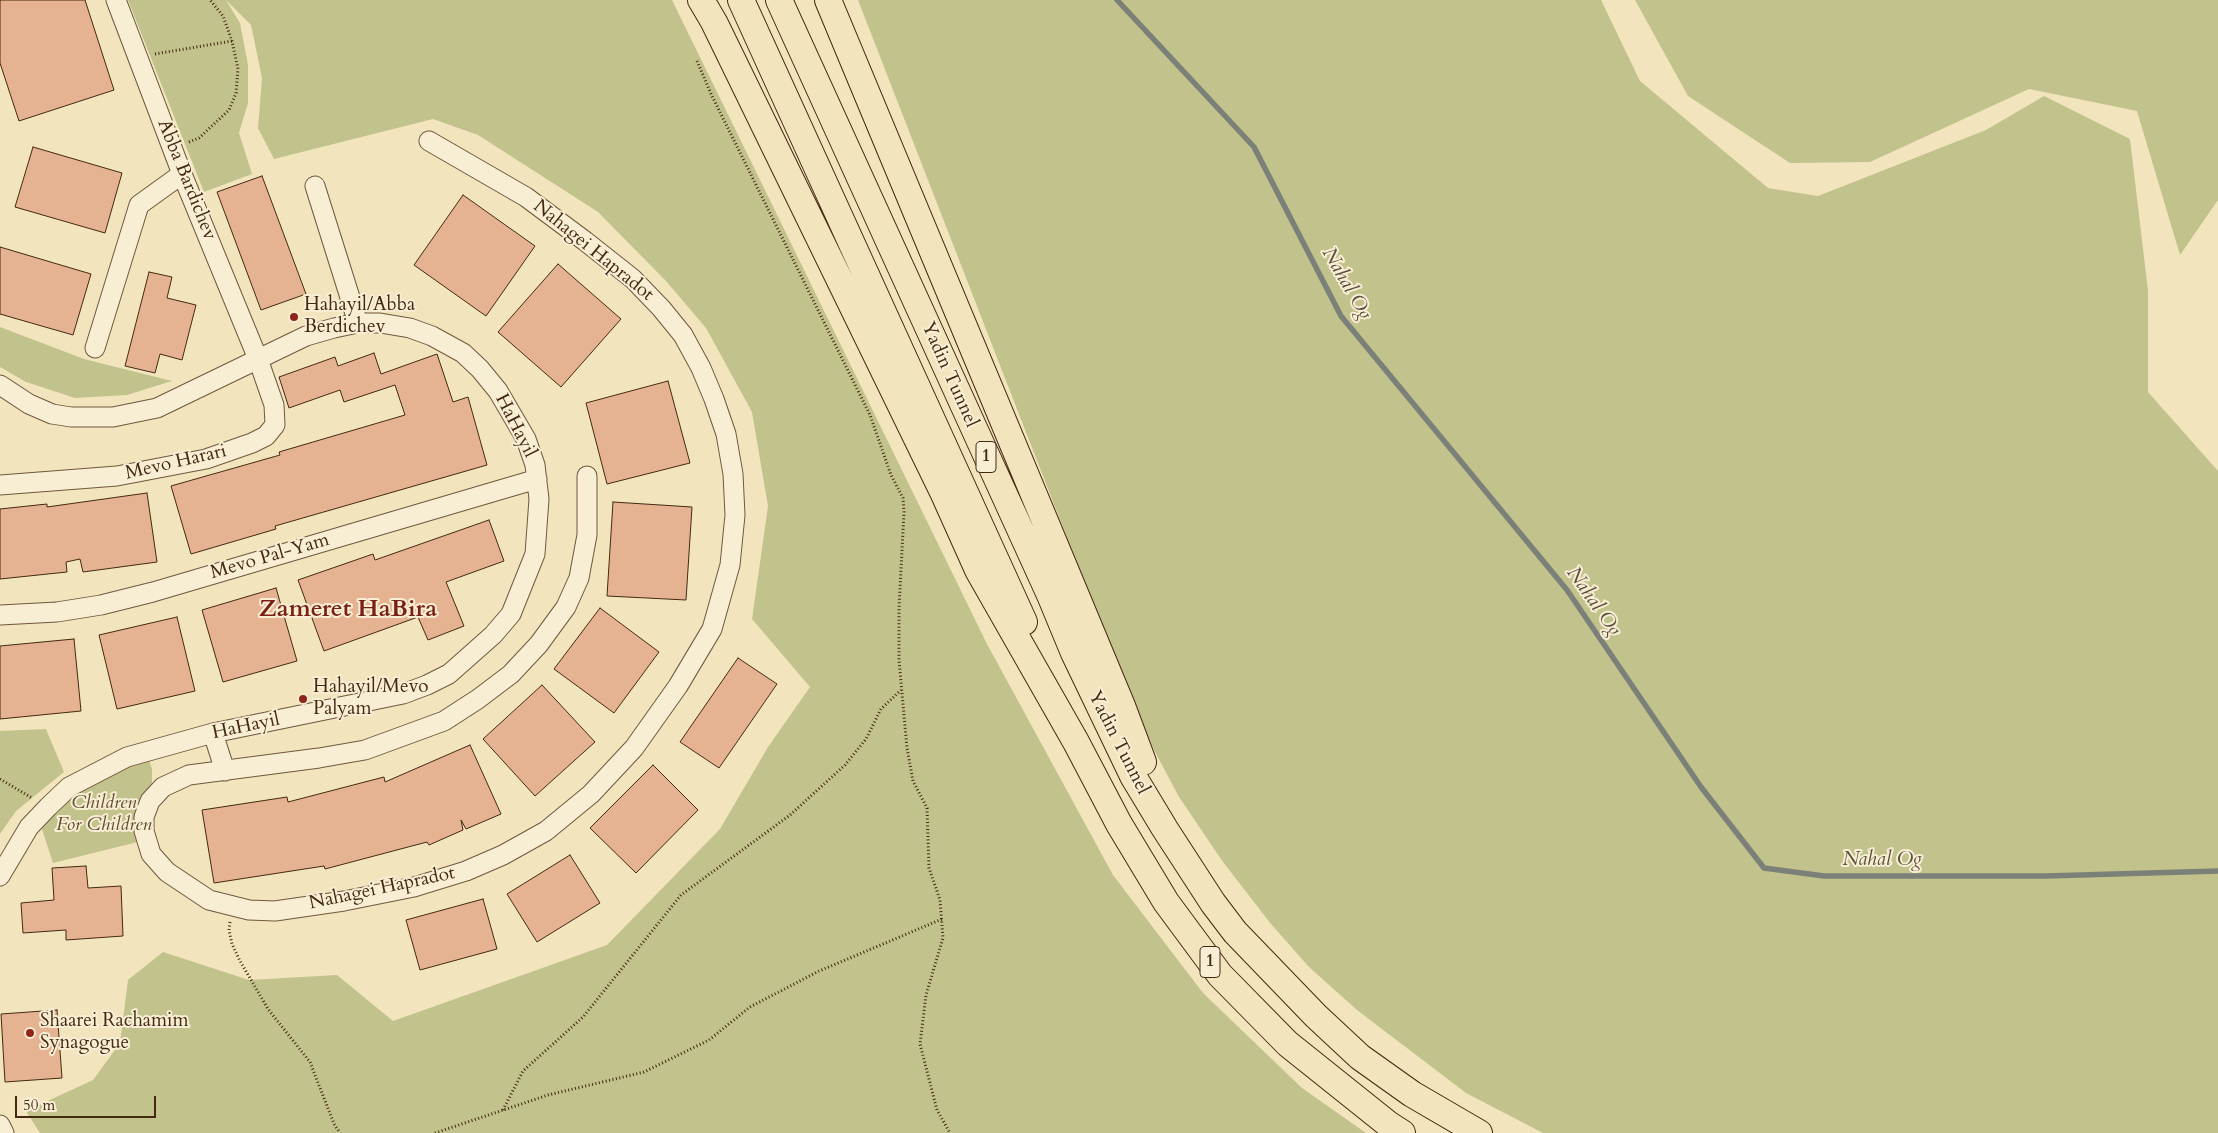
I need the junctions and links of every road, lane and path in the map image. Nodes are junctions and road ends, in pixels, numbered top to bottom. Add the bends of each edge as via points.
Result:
1 (116, 0) edge
2 (210, 0) edge
3 (701, 0) edge
4 (741, 0) edge
5 (780, 0) edge
6 (828, 0) edge
7 (232, 40) junction
8 (138, 58) junction
9 (697, 61) dead end
10 (429, 141) dead end
11 (173, 150) junction
12 (182, 174) junction
13 (315, 186) dead end
14 (358, 323) junction
15 (96, 348) dead end
16 (258, 358) junction
17 (0, 384) edge
18 (587, 476) dead end
19 (537, 479) junction
20 (0, 485) edge
21 (0, 615) edge
22 (902, 690) junction
23 (213, 733) junction
24 (1076, 742) junction
25 (224, 771) junction
26 (0, 779) edge
27 (48, 807) junction
28 (0, 876) edge
29 (1213, 904) junction
30 (232, 907) junction
31 (942, 920) junction
32 (503, 1110) junction
33 (0, 1125) edge
34 (1396, 1130) edge
35 (4, 1133) edge
36 (340, 1133) edge
37 (435, 1133) edge
38 (950, 1133) edge
39 (1479, 1133) edge

1 - 8 street, Abba Bardichev
2 - 7 path via 223,16
3 - 24 highway via 943,492 978,570
4 - 24 highway, Yadin Tunnel / 1
5 - 29 highway, Yadin Tunnel / 1 via 1074,653 1133,776
6 - 29 highway via 1119,696 1165,816
7 - 8 path
7 - 11 path via 238,69 236,93 229,110 199,138
8 - 11 street, Abba Bardichev
9 - 22 path via 870,415 902,498 898,660
10 - 30 street, Nahagei Hapradot via 526,197 585,241 633,279 683,335 702,368 726,434 733,474 735,515 730,565 712,629 678,686 634,748 591,794 546,831 466,871 414,886 275,911
11 - 12 street, Abba Bardichev
12 - 15 street via 139,205
12 - 16 street, Abba Bardichev
13 - 14 street
14 - 16 street, HaHayil via 306,336
14 - 19 street, HaHayil via 410,328 432,336 463,354 498,391 515,418 526,439
16 - 17 street, HaHayil via 157,408 113,416 52,414 29,404
16 - 20 street, Mevo Harari via 274,405 275,425 266,436 252,444 206,459 117,476
18 - 25 street, Nahagei Hapradot via 587,535 579,578 566,606 539,644 510,674 444,721 365,750
19 - 21 street, Mevo Pal-Yam via 153,592 57,612
19 - 23 street, HaHayil via 539,499 535,554 525,582 510,614 493,635 449,674 403,694
22 - 31 path via 907,748 913,781 927,808 929,868 940,900
22 - 32 path via 881,709 866,740 845,765 790,815 681,895 582,1017 523,1071
23 - 25 street
23 - 27 street, HaHayil via 127,757 70,786
24 - 34 highway, 1 via 1119,824 1166,902 1220,975 1288,1044
25 - 30 street, Nahagei Hapradot via 189,775 163,786 150,801 144,817 144,831 151,854 167,872 209,900
26 - 27 path
27 - 28 street, HaHayil via 29,827
29 - 39 highway, 1 via 1273,973 1360,1056 1412,1094
30 - 36 path via 229,930 232,944 268,1009 310,1062
31 - 32 path via 808,977 750,1007 709,1040 644,1072 548,1095
31 - 38 path via 943,938 926,995 920,1044 937,1110
32 - 37 path
33 - 35 street

